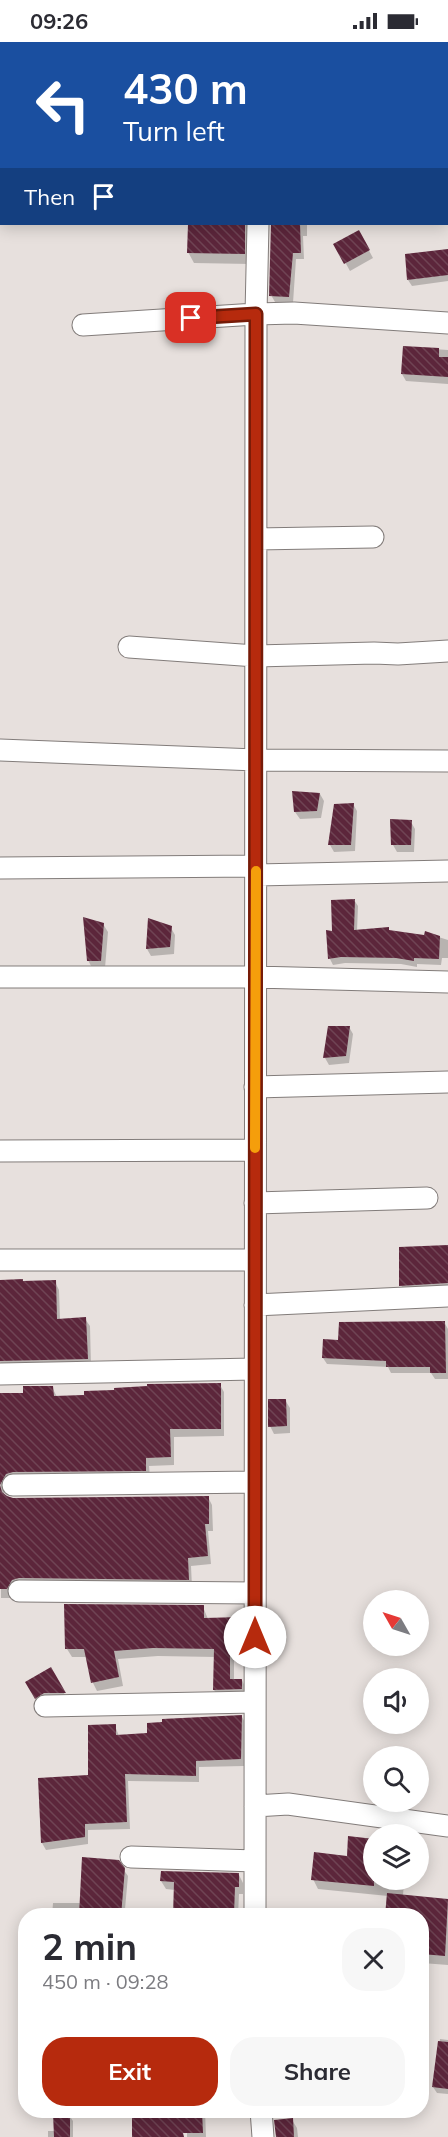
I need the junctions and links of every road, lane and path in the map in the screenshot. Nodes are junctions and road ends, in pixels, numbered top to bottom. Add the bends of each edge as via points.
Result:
1 (258, 225) edge
2 (256, 314) junction
3 (448, 323) edge
4 (83, 326) dead end
5 (372, 537) dead end
6 (256, 538) junction
7 (129, 647) dead end
8 (448, 651) edge
9 (255, 656) junction
10 (0, 750) edge
11 (256, 760) junction
12 (448, 761) edge
13 (0, 868) edge
14 (256, 871) junction
15 (448, 871) edge
16 (0, 977) edge
17 (255, 977) junction
18 (448, 982) edge
19 (448, 1082) edge
20 (255, 1088) junction
21 (0, 1150) edge
22 (255, 1150) junction
23 (427, 1198) dead end
24 (255, 1203) junction
25 (0, 1260) edge
26 (255, 1260) junction
27 (448, 1296) edge
28 (255, 1305) junction
29 (255, 1369) junction
30 (0, 1374) edge
31 (255, 1482) junction
32 (13, 1485) dead end
33 (19, 1591) dead end
34 (255, 1593) junction
35 (255, 1702) junction
36 (45, 1706) dead end
37 (255, 1806) junction
38 (448, 1826) edge
39 (131, 1857) dead end
40 (255, 1861) junction
41 (255, 1908) edge
42 (262, 2118) edge
43 (263, 2137) edge

1 - 2 street
2 - 3 street
2 - 4 street
2 - 6 street
5 - 6 street
6 - 9 street
7 - 9 street
8 - 9 street
9 - 11 street
10 - 11 street
11 - 12 street
11 - 14 street
13 - 14 street
14 - 15 street
14 - 17 street
16 - 17 street
17 - 18 street
17 - 20 street
19 - 20 street
20 - 22 street
21 - 22 street
22 - 24 street
23 - 24 street
24 - 26 street
25 - 26 street
26 - 28 street
27 - 28 street
28 - 29 street
29 - 30 street
29 - 31 street
31 - 32 street
31 - 34 street
33 - 34 street
34 - 35 street
35 - 36 street
35 - 37 street
37 - 38 street via 288,1804
37 - 40 street
39 - 40 street
40 - 41 street
42 - 43 street

